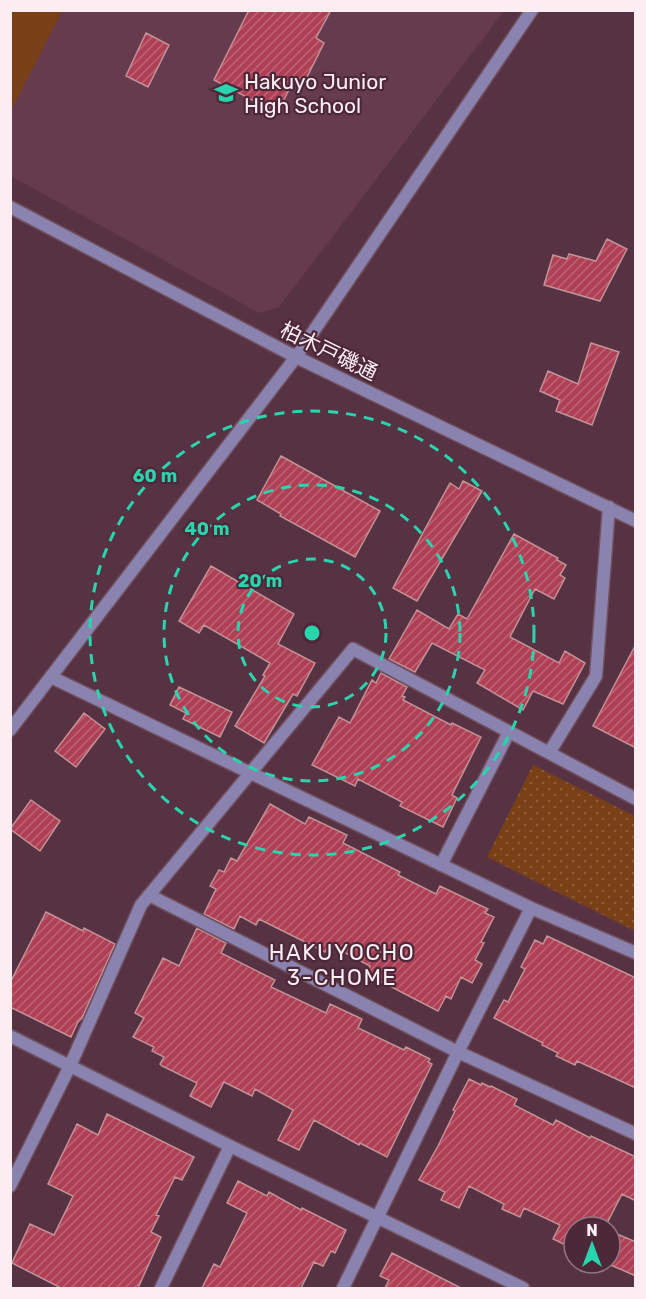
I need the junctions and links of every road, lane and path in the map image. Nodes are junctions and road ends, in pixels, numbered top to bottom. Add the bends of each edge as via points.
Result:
1 (532, 10) edge
2 (10, 207) edge
3 (296, 357) junction
4 (609, 507) junction
5 (636, 521) edge
6 (51, 677) junction
7 (10, 730) edge
8 (509, 732) junction
9 (549, 753) junction
10 (250, 775) junction
11 (636, 799) edge
12 (441, 865) junction
13 (149, 895) junction
14 (531, 908) junction
15 (636, 953) edge
16 (10, 1036) edge
17 (458, 1052) junction
18 (70, 1066) junction
19 (636, 1134) edge
20 (230, 1146) junction
21 (10, 1186) edge
22 (377, 1218) junction
23 (515, 1287) edge
24 (161, 1288) edge
25 (343, 1288) edge

1 - 3 street
2 - 3 street, 柏木戸磯通
3 - 4 street, 柏木戸磯通
3 - 6 street
4 - 5 street, 柏木戸磯通
4 - 9 street via 596,676
6 - 7 street
6 - 10 street
8 - 9 street
8 - 10 street via 353,649
8 - 12 street
9 - 11 street
10 - 12 street
10 - 13 street
12 - 14 street
13 - 17 street
13 - 18 street via 141,905
14 - 15 street
14 - 17 street
16 - 18 street
17 - 19 street
17 - 22 street
18 - 20 street
18 - 21 street
20 - 22 street
20 - 24 street
22 - 23 street
22 - 25 street

